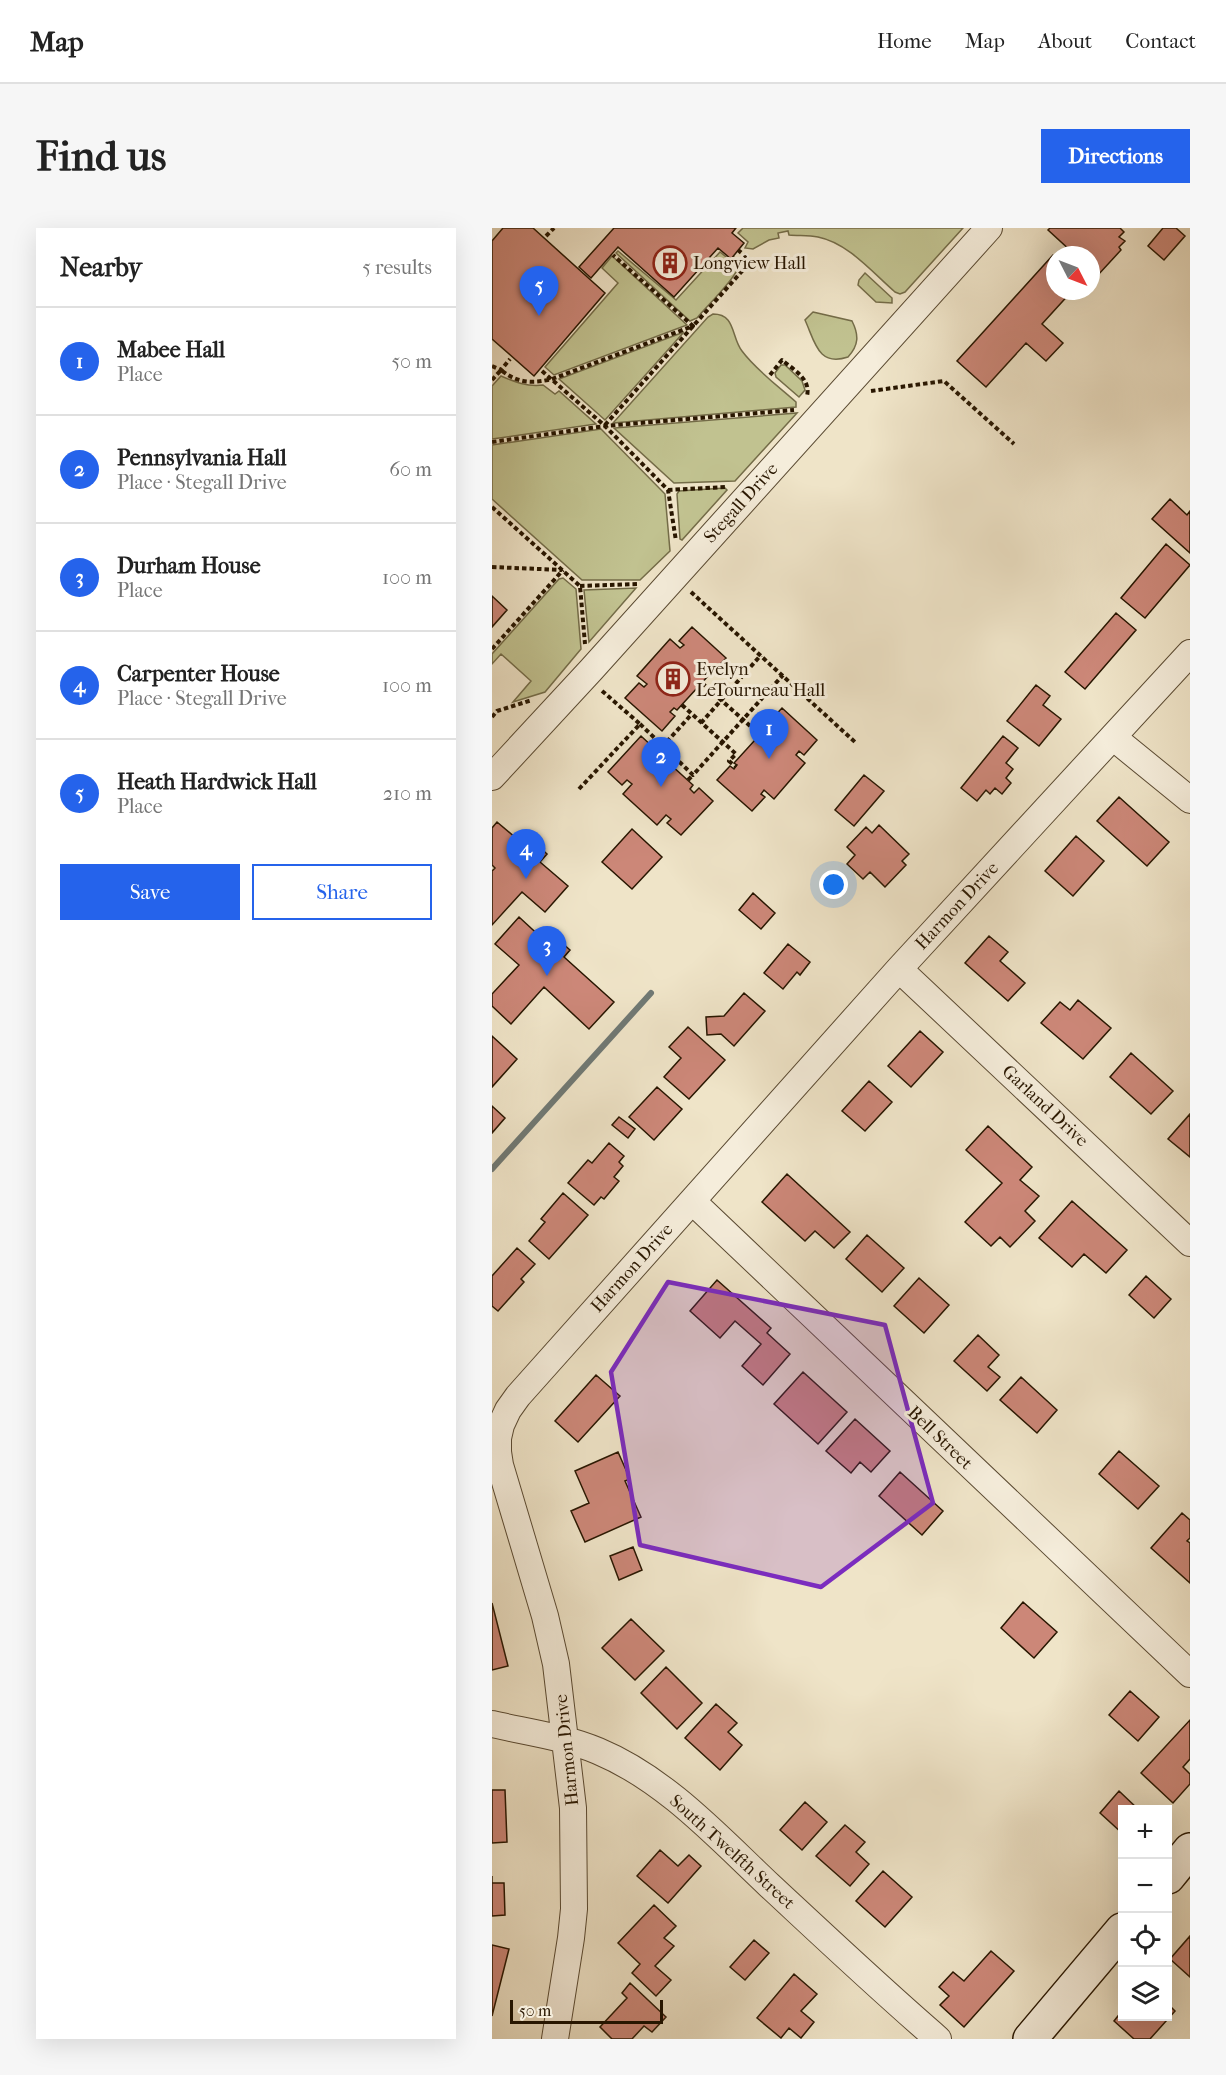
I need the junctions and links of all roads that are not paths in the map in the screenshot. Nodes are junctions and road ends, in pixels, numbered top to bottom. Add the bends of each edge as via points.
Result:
1 (989, 228) edge
2 (1190, 653) edge
3 (1114, 738) junction
4 (492, 777) edge
5 (1190, 800) edge
6 (899, 969) junction
7 (692, 1201) junction
8 (1190, 1243) edge
9 (1190, 1674) edge
10 (492, 1724) edge
11 (565, 1740) junction
12 (1190, 1850) edge
13 (1172, 1871) edge
14 (1118, 1935) edge
15 (555, 2039) edge
16 (938, 2039) edge
17 (1030, 2039) edge

1 - 4 street, Stegall Drive
2 - 3 street, Harmon Drive
3 - 5 street
3 - 6 street, Harmon Drive
6 - 7 street, Harmon Drive
6 - 8 street, Garland Drive
7 - 9 street, Bell Street
7 - 11 street, Harmon Drive via 518,1395 498,1438 500,1465 550,1637
10 - 11 street, South Twelfth Street
11 - 15 street, Harmon Drive via 573,1808 573,1909
11 - 16 street, South Twelfth Street via 633,1769 688,1808
12 - 13 street
14 - 17 street

